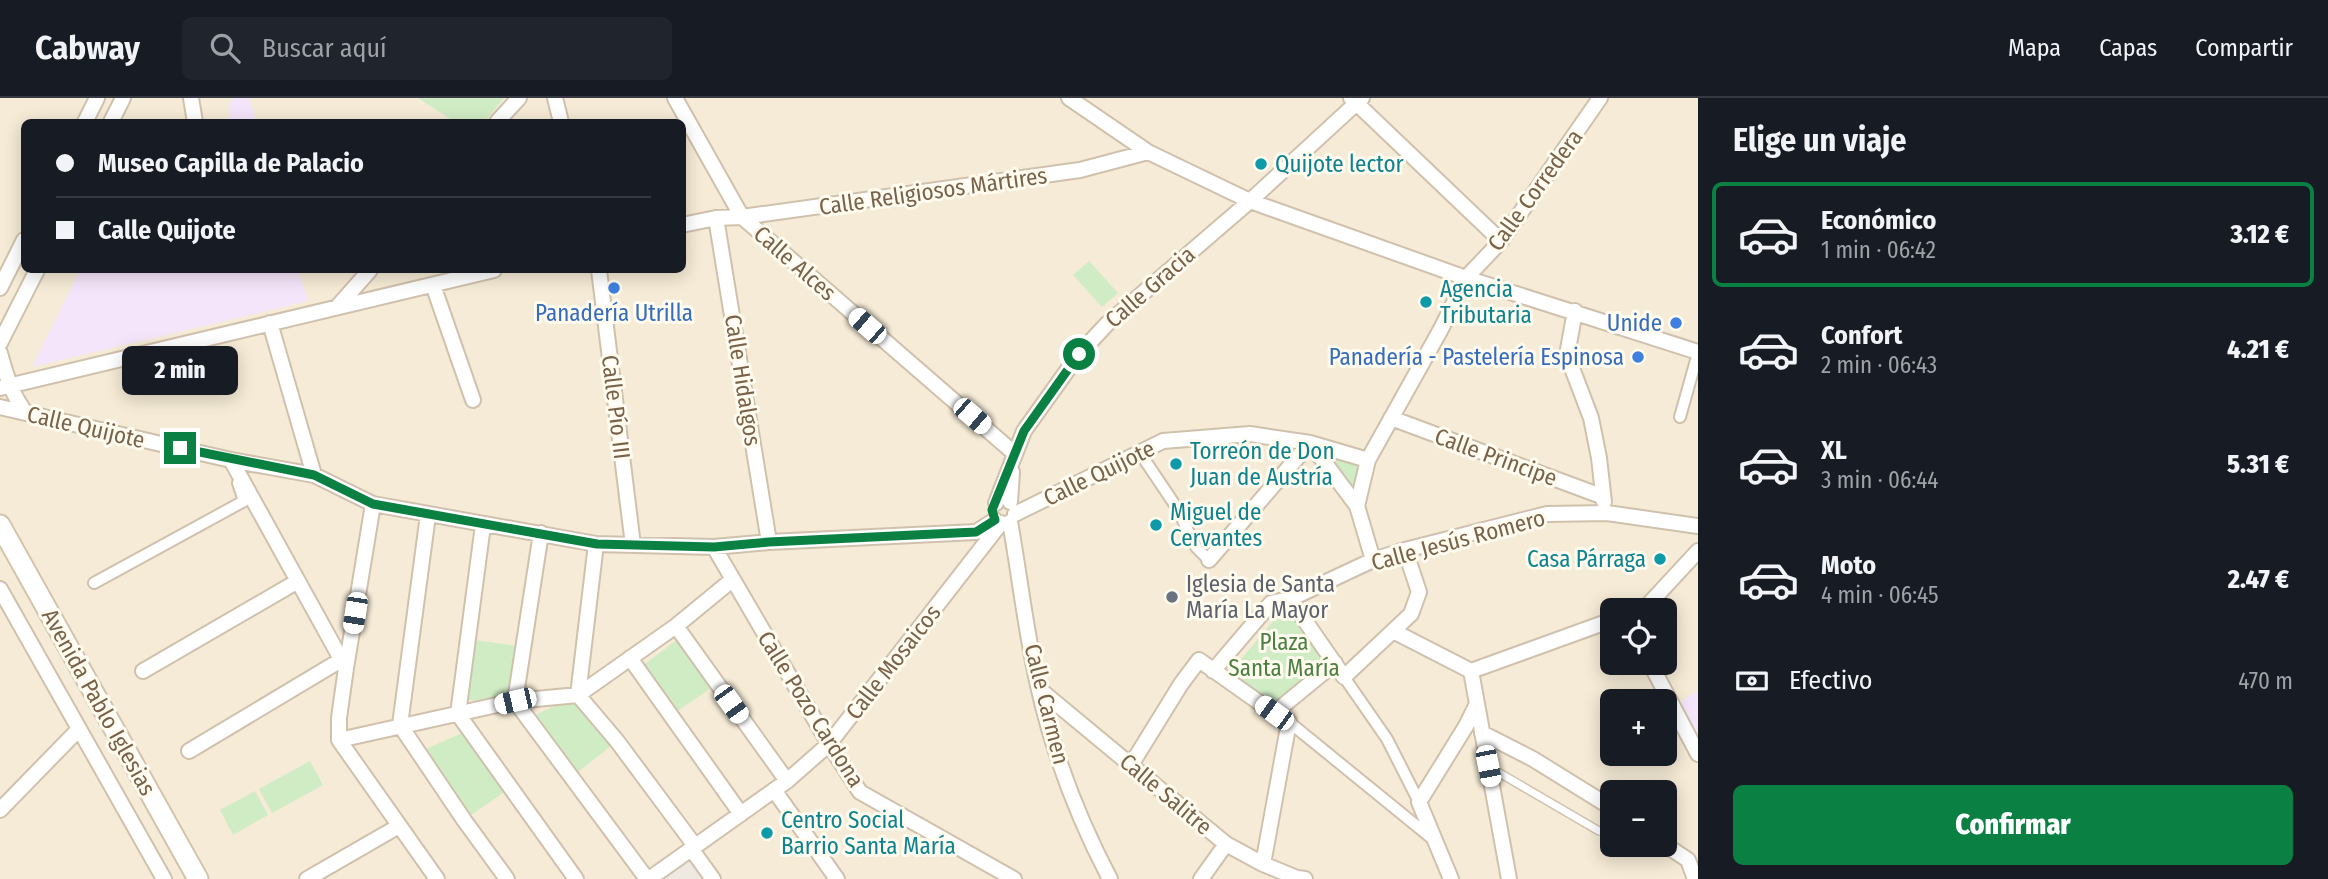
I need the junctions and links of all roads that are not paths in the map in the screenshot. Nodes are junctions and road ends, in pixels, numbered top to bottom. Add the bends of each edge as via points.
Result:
1 (97, 98) edge
2 (123, 98) edge
3 (191, 98) edge
4 (519, 98) edge
5 (555, 98) edge
6 (675, 98) edge
7 (1069, 98) edge
8 (1600, 98) edge
9 (1357, 100) edge
10 (86, 119) edge
11 (112, 119) edge
12 (194, 119) edge
13 (501, 119) edge
14 (560, 119) edge
15 (1148, 152) junction
16 (1250, 201) junction
17 (742, 217) junction
18 (716, 218) junction
19 (686, 224) edge
20 (1501, 241) junction
21 (21, 246) edge
22 (36, 273) edge
23 (367, 273) edge
24 (482, 273) edge
25 (598, 273) edge
26 (1466, 278) junction
27 (433, 285) junction
28 (0, 288) edge
29 (339, 305) junction
30 (1575, 311) junction
31 (270, 323) junction
32 (0, 344) edge
33 (0, 353) edge
34 (1698, 353) edge
35 (5, 387) edge
36 (473, 400) dead end
37 (0, 407) edge
38 (26, 413) junction
39 (1680, 417) dead end
40 (1391, 418) junction
41 (1310, 443) junction
42 (1014, 453) junction
43 (1140, 453) junction
44 (231, 460) junction
45 (1368, 460) junction
46 (314, 475) junction
47 (1601, 496) junction
48 (373, 504) junction
49 (1357, 506) junction
50 (1607, 513) junction
51 (1004, 514) junction
52 (428, 515) junction
53 (0, 525) edge
54 (484, 525) junction
55 (1698, 526) edge
56 (541, 533) junction
57 (769, 542) junction
58 (597, 544) junction
59 (633, 545) junction
60 (714, 547) junction
61 (1405, 550) junction
62 (1698, 551) edge
63 (1209, 560) joint
64 (1373, 560) junction
65 (733, 580) junction
66 (298, 581) junction
67 (94, 583) dead end
68 (1, 593) edge
69 (1654, 598) edge
70 (1290, 599) junction
71 (1600, 624) edge
72 (676, 626) junction
73 (1393, 631) junction
74 (631, 658) junction
75 (1335, 663) junction
76 (344, 664) junction
77 (143, 671) dead end
78 (1213, 671) junction
79 (1471, 671) junction
80 (1656, 675) edge
81 (1344, 677) junction
82 (1039, 689) junction
83 (578, 695) junction
84 (515, 701) junction
85 (1476, 704) junction
86 (1274, 713) junction
87 (458, 714) junction
88 (1289, 722) junction
89 (400, 725) junction
90 (79, 729) junction
91 (1482, 733) junction
92 (339, 740) junction
93 (829, 744) junction
94 (189, 751) dead end
95 (1698, 754) edge
96 (1131, 765) junction
97 (1488, 766) junction
98 (787, 781) junction
99 (774, 790) junction
100 (1600, 800) edge
101 (1419, 802) junction
102 (0, 810) edge
103 (741, 814) junction
104 (399, 826) junction
105 (1599, 831) dead end
106 (1434, 841) junction
107 (1226, 844) junction
108 (694, 848) junction
109 (1677, 853) edge
110 (1263, 864) junction
111 (161, 873) edge
112 (146, 879) edge
113 (198, 879) edge
114 (307, 879) edge
115 (437, 879) edge
116 (506, 879) edge
117 (576, 879) edge
118 (648, 879) edge
119 (713, 879) edge
120 (837, 879) edge
121 (1014, 879) edge
122 (1110, 879) edge
123 (1201, 879) edge
124 (1297, 879) edge
125 (1305, 879) edge
126 (1451, 879) edge
127 (1509, 879) edge
128 (1695, 879) edge

1 - 10 street
2 - 11 street
3 - 12 street
4 - 13 street
5 - 14 street
6 - 17 street, Calle Alces
7 - 15 street
8 - 20 street, Calle Corredera
9 - 16 street, Calle Gracia
9 - 20 street
15 - 16 street
15 - 17 street, Calle Religiosos Mártires via 1080,170
16 - 26 street
16 - 42 street, Calle Gracia via 1107,324 1049,393
17 - 18 street, Calle Religiosos Mártires
17 - 42 street, Calle Alces
18 - 19 street, Calle Religiosos Mártires
18 - 57 street, Calle Hidalgos
20 - 26 street, Calle Corredera
21 - 28 street
22 - 32 street
23 - 29 street
24 - 27 street
25 - 59 street, Calle Pío III
26 - 30 street
26 - 40 street, Calle Corredera
27 - 29 street
27 - 36 street
29 - 31 street
30 - 34 street
30 - 47 street via 1567,355 1591,418
31 - 35 street
31 - 46 street
33 - 35 street
34 - 39 street
35 - 38 street
37 - 38 street, Calle Quijote
38 - 44 street, Calle Quijote
40 - 45 street, Calle Corredera
40 - 47 street, Calle Principe
41 - 43 street, Calle Quijote via 1250,435 1163,441
41 - 45 street, Calle Quijote
41 - 49 street
41 - 63 street
42 - 51 street, Calle Gracia
43 - 51 street, Calle Quijote
43 - 63 street via 1177,508 1196,547
44 - 46 street, Calle Quijote
44 - 66 street
44 - 67 street via 244,501
45 - 49 street, Calle Corredera
46 - 48 street, Calle Quijote
47 - 50 street
48 - 52 street, Calle Quijote
48 - 76 street
49 - 64 street
50 - 55 street, Calle Jesús Romero
50 - 61 street, Calle Jesús Romero via 1548,514
51 - 57 street, Calle Quijote via 976,532
51 - 82 street, Calle Carmen
51 - 93 street, Calle Mosaicos
52 - 54 street, Calle Quijote
52 - 89 street
53 - 113 main road, Avenida Pablo Iglesias
54 - 56 street, Calle Quijote
54 - 87 street
56 - 58 street, Calle Quijote
56 - 84 street
57 - 60 street, Calle Quijote
58 - 59 street, Calle Quijote
58 - 83 street
59 - 60 street, Calle Quijote
60 - 65 street, Calle Pozo Cardona
61 - 64 street, Calle Jesús Romero
61 - 73 street via 1419,592 1411,614
62 - 69 street
64 - 70 street, Calle Jesús Romero
65 - 72 street
65 - 93 street, Calle Pozo Cardona
66 - 76 street
66 - 77 street
68 - 90 street, Avenida Pablo Iglesias
70 - 75 street
70 - 78 street, Calle Jesús Romero via 1270,603
71 - 79 street
72 - 74 street
72 - 98 street
73 - 79 street
73 - 81 street
74 - 83 street
74 - 103 street
75 - 81 street
75 - 86 street
76 - 92 street
76 - 94 street
78 - 86 street
78 - 96 street via 1199,660
79 - 85 street
80 - 95 street
81 - 101 street via 1387,739
82 - 96 street, Calle Salitre
82 - 122 street, Calle Carmen via 1063,771
83 - 84 street
83 - 108 street
84 - 87 street
84 - 118 street
85 - 91 street
85 - 101 street
86 - 88 street
87 - 89 street
87 - 117 street
88 - 106 street
88 - 110 street
89 - 92 street
89 - 116 street
90 - 102 street
90 - 111 street, Avenida Pablo Iglesias
91 - 97 street
91 - 100 street
92 - 104 street
93 - 98 street, Calle Mosaicos
93 - 121 street, Calle Pozo Cardona via 859,792
96 - 107 street, Calle Salitre
97 - 105 lane
97 - 127 street
98 - 99 street, Calle Mosaicos
99 - 103 street, Calle Mosaicos
99 - 120 street
101 - 106 street
103 - 108 street, Calle Mosaicos
104 - 114 street
104 - 115 street
106 - 126 street
107 - 110 street, Calle Salitre
107 - 123 street
108 - 118 street, Calle Mosaicos
108 - 119 street
109 - 128 street via 1688,860
110 - 124 street, Calle Salitre
111 - 112 street
124 - 125 street, Calle Salitre

